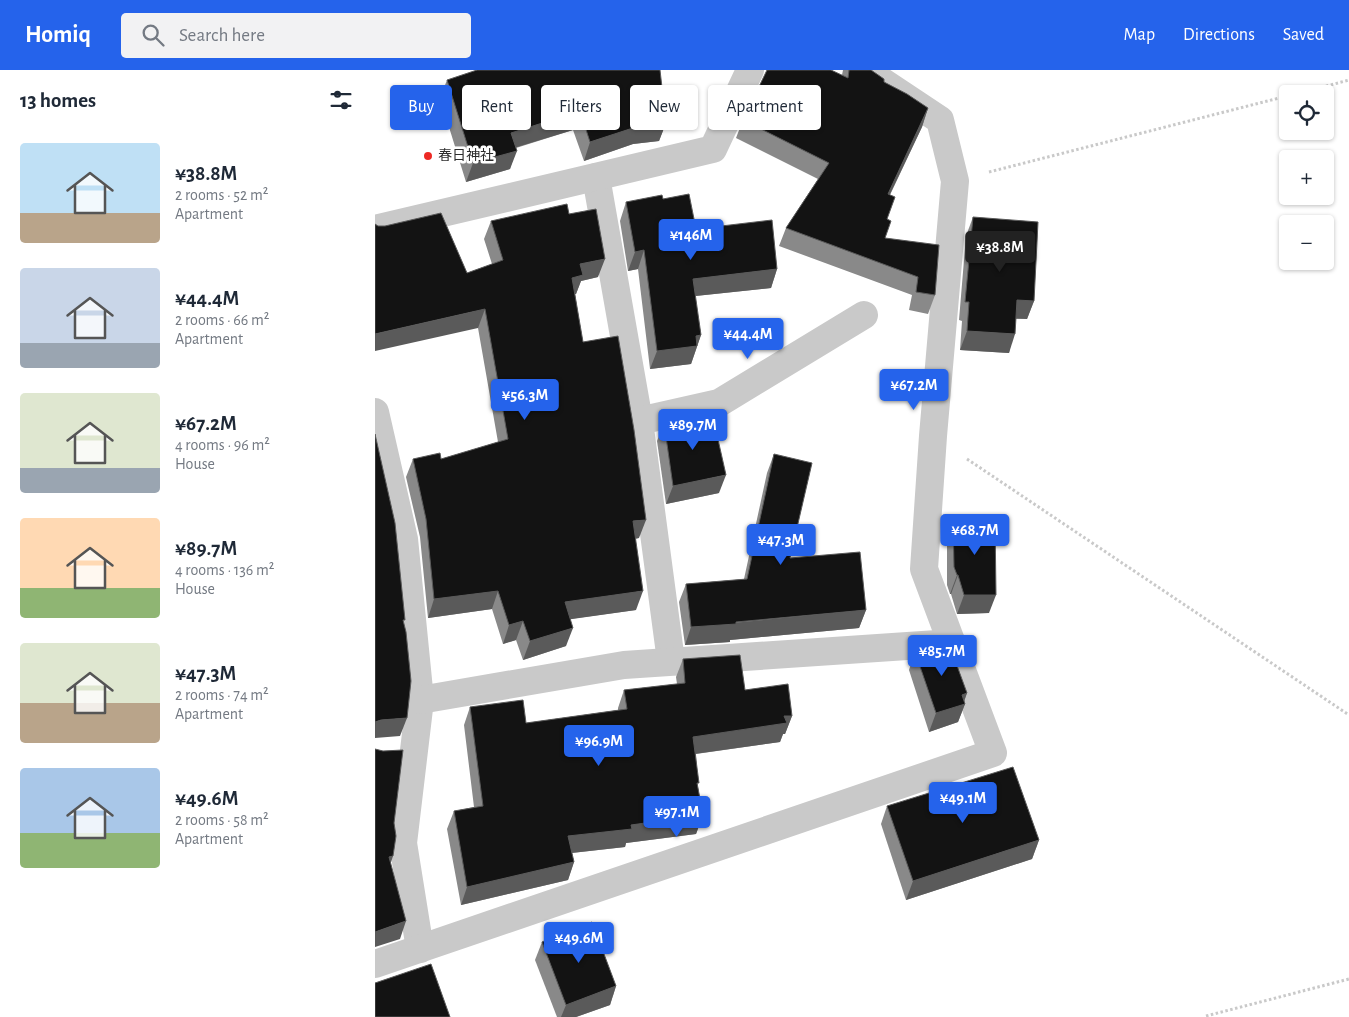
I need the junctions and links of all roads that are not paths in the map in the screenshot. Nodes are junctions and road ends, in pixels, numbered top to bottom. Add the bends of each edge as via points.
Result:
1 (750, 70) edge
2 (865, 70) edge
3 (596, 177) junction
4 (375, 229) edge
5 (864, 316) dead end
6 (375, 412) edge
7 (639, 421) junction
8 (952, 643) junction
9 (671, 662) junction
10 (420, 700) junction
11 (414, 752) junction
12 (385, 753) edge
13 (419, 949) junction
14 (375, 964) edge

1 - 3 street via 713,149
2 - 8 street via 940,120 955,181 924,569
3 - 4 street
3 - 7 street
5 - 7 street via 719,403
6 - 10 street via 404,539
7 - 9 street
8 - 9 street
8 - 13 street via 993,753
9 - 10 street via 624,665
10 - 11 street
11 - 12 street
11 - 13 street via 403,843
13 - 14 street

